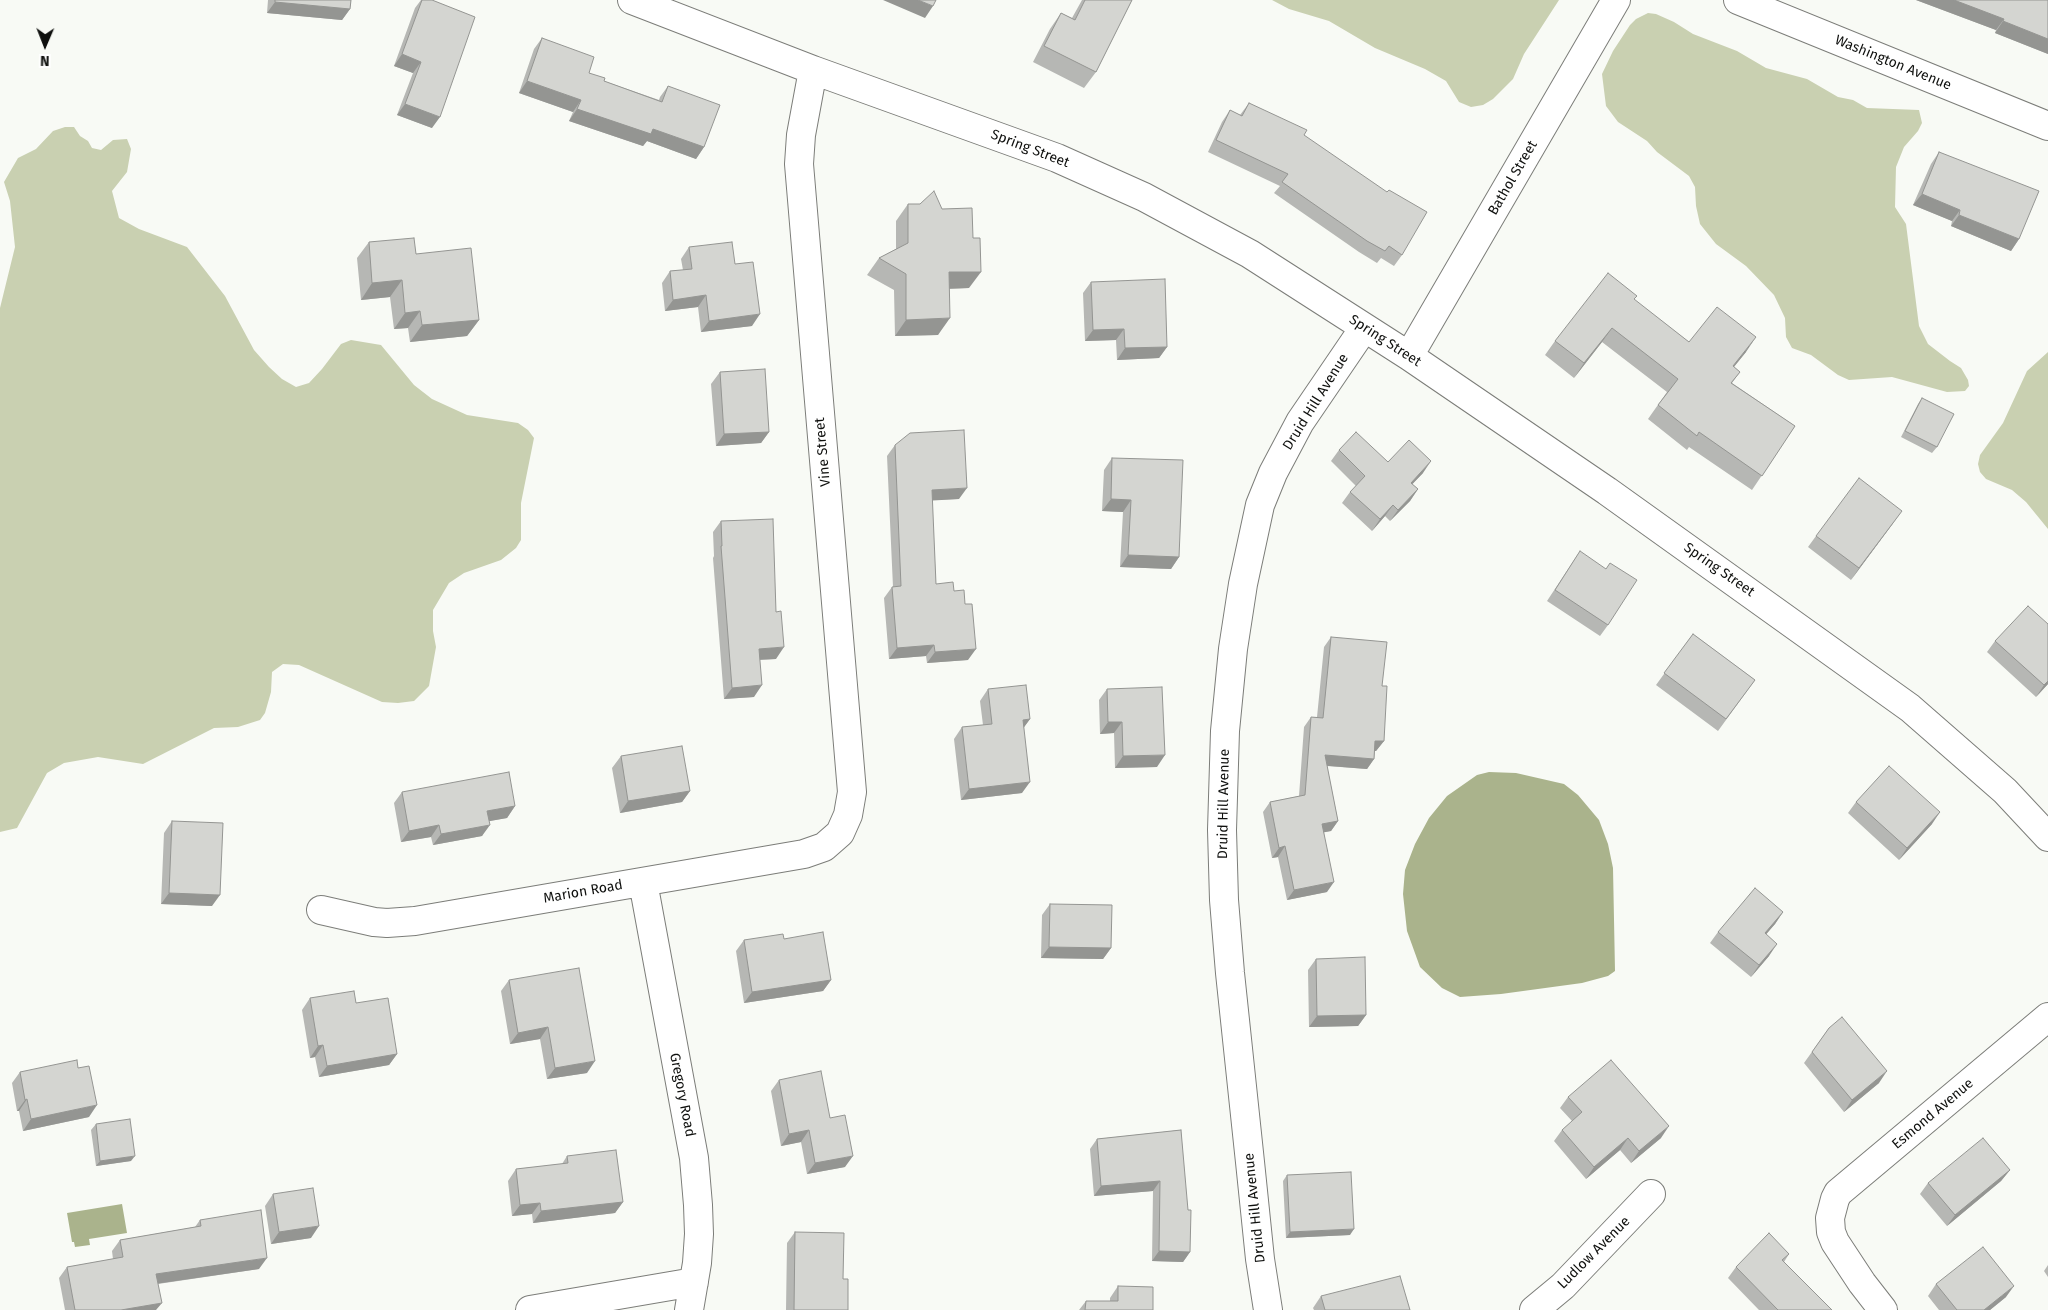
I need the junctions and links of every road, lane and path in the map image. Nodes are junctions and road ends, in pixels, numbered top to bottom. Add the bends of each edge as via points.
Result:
1 (632, 0) edge
2 (1616, 0) edge
3 (1738, 0) edge
4 (813, 70) junction
5 (2048, 126) edge
6 (1364, 328) junction
7 (1409, 356) junction
8 (840, 833) joint
9 (2048, 837) edge
10 (643, 882) junction
11 (321, 910) dead end
12 (2048, 1018) edge
13 (1651, 1194) dead end
14 (694, 1282) junction
15 (530, 1310) edge
16 (689, 1310) edge
17 (1268, 1310) edge
18 (1534, 1310) edge
19 (1883, 1310) edge

1 - 4 street, Spring Street
2 - 7 street, Bathol Street
3 - 5 street, Washington Avenue
4 - 6 street, Spring Street via 1049,155 1114,182 1250,254
4 - 8 street, Vine Street via 799,164 852,792 848,815
6 - 7 street, Spring Street
6 - 17 street, Druid Hill Avenue via 1300,422 1260,505 1243,584 1225,731 1224,900 1260,1260
7 - 9 street, Spring Street via 1607,491 1910,708 1999,785
8 - 10 street, Marion Road via 824,846 804,854
10 - 11 street, Marion Road via 401,923 374,922
10 - 14 street, Gregory Road via 694,1158 699,1234
12 - 19 street, Esmond Avenue via 1838,1193 1832,1205 1831,1232 1840,1251
13 - 18 street, Ludlow Avenue via 1563,1286
14 - 15 street
14 - 16 street, Gregory Road

